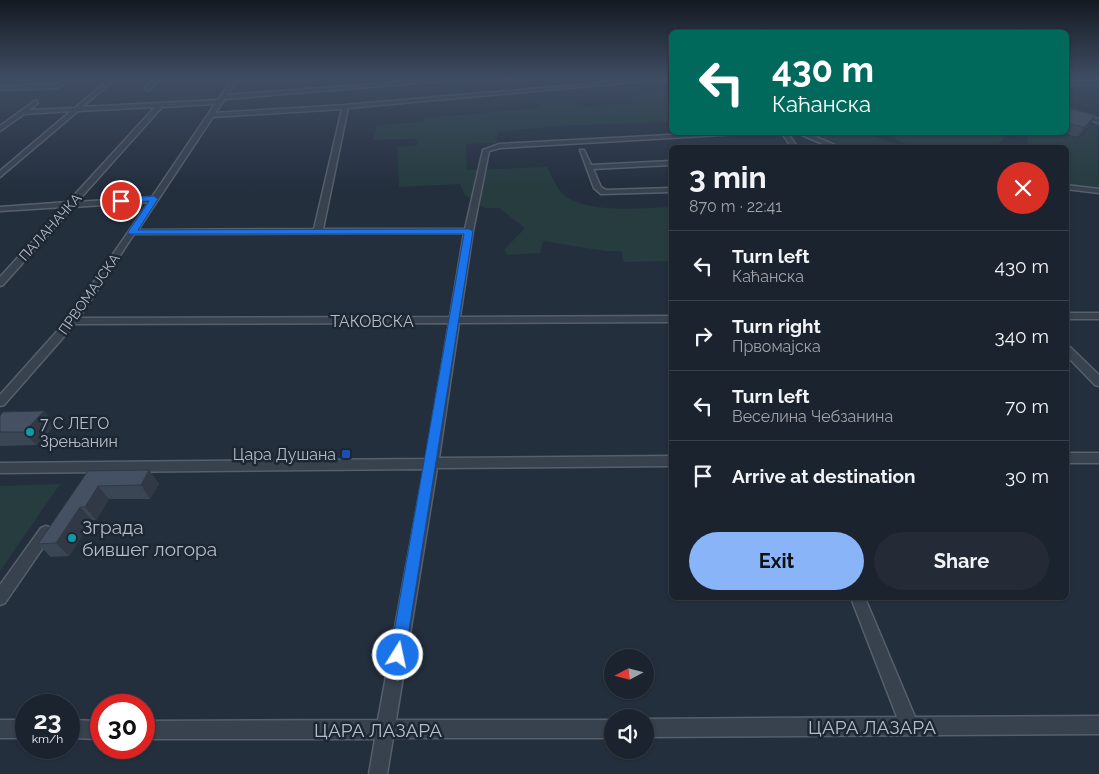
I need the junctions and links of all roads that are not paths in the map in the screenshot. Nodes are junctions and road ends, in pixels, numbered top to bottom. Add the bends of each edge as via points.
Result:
1 (20, 115) edge
2 (70, 115) edge
3 (151, 115) edge
4 (211, 115) edge
5 (343, 115) edge
6 (1081, 115) edge
7 (1099, 121) edge
8 (0, 130) edge
9 (716, 135) edge
10 (806, 135) edge
11 (831, 145) edge
12 (582, 151) dead end
13 (669, 164) edge
14 (589, 167) junction
15 (0, 175) edge
16 (1069, 187) edge
17 (669, 190) edge
18 (1099, 191) edge
19 (154, 199) junction
20 (71, 204) junction
21 (0, 209) edge
22 (318, 231) junction
23 (469, 231) junction
24 (132, 232) junction
25 (0, 282) edge
26 (1069, 316) edge
27 (1099, 316) edge
28 (669, 320) edge
29 (72, 321) junction
30 (454, 321) junction
31 (1069, 352) edge
32 (1099, 382) edge
33 (0, 402) edge
34 (1069, 458) edge
35 (1099, 458) edge
36 (669, 461) edge
37 (431, 464) junction
38 (0, 468) edge
39 (90, 468) junction
40 (81, 482) edge
41 (54, 521) edge
42 (0, 598) edge
43 (859, 600) edge
44 (1099, 725) edge
45 (910, 727) junction
46 (654, 728) edge
47 (0, 729) edge
48 (15, 729) edge
49 (604, 729) edge
50 (155, 730) edge
51 (386, 730) junction
52 (378, 774) edge

1 - 8 street
2 - 15 street
3 - 20 street, ПАЛАНАЧКА
4 - 19 street, ПРВОМАЈСКА
5 - 22 street
6 - 7 street
9 - 23 street via 486,150
10 - 11 street
12 - 14 street
13 - 14 street
14 - 17 street via 598,188 604,192
16 - 18 street
19 - 20 street
19 - 24 street, ПРВОМАЈСКА
20 - 21 street
20 - 25 street, ПАЛАНАЧКА
22 - 23 street
22 - 24 street
23 - 30 street
24 - 29 street, ПРВОМАЈСКА
26 - 27 street
28 - 30 street, ТАКОВСКА
29 - 30 street, ТАКОВСКА
29 - 33 street, ПРВОМАЈСКА
30 - 37 street
31 - 32 street
34 - 35 street
36 - 37 street
37 - 39 street
37 - 51 street
38 - 39 street
39 - 40 street
41 - 42 street
43 - 45 street
44 - 45 street, ЦАРА ЛАЗАРА
45 - 46 street, ЦАРА ЛАЗАРА
47 - 48 street
49 - 51 street, ЦАРА ЛАЗАРА
50 - 51 street, ЦАРА ЛАЗАРА
51 - 52 street

